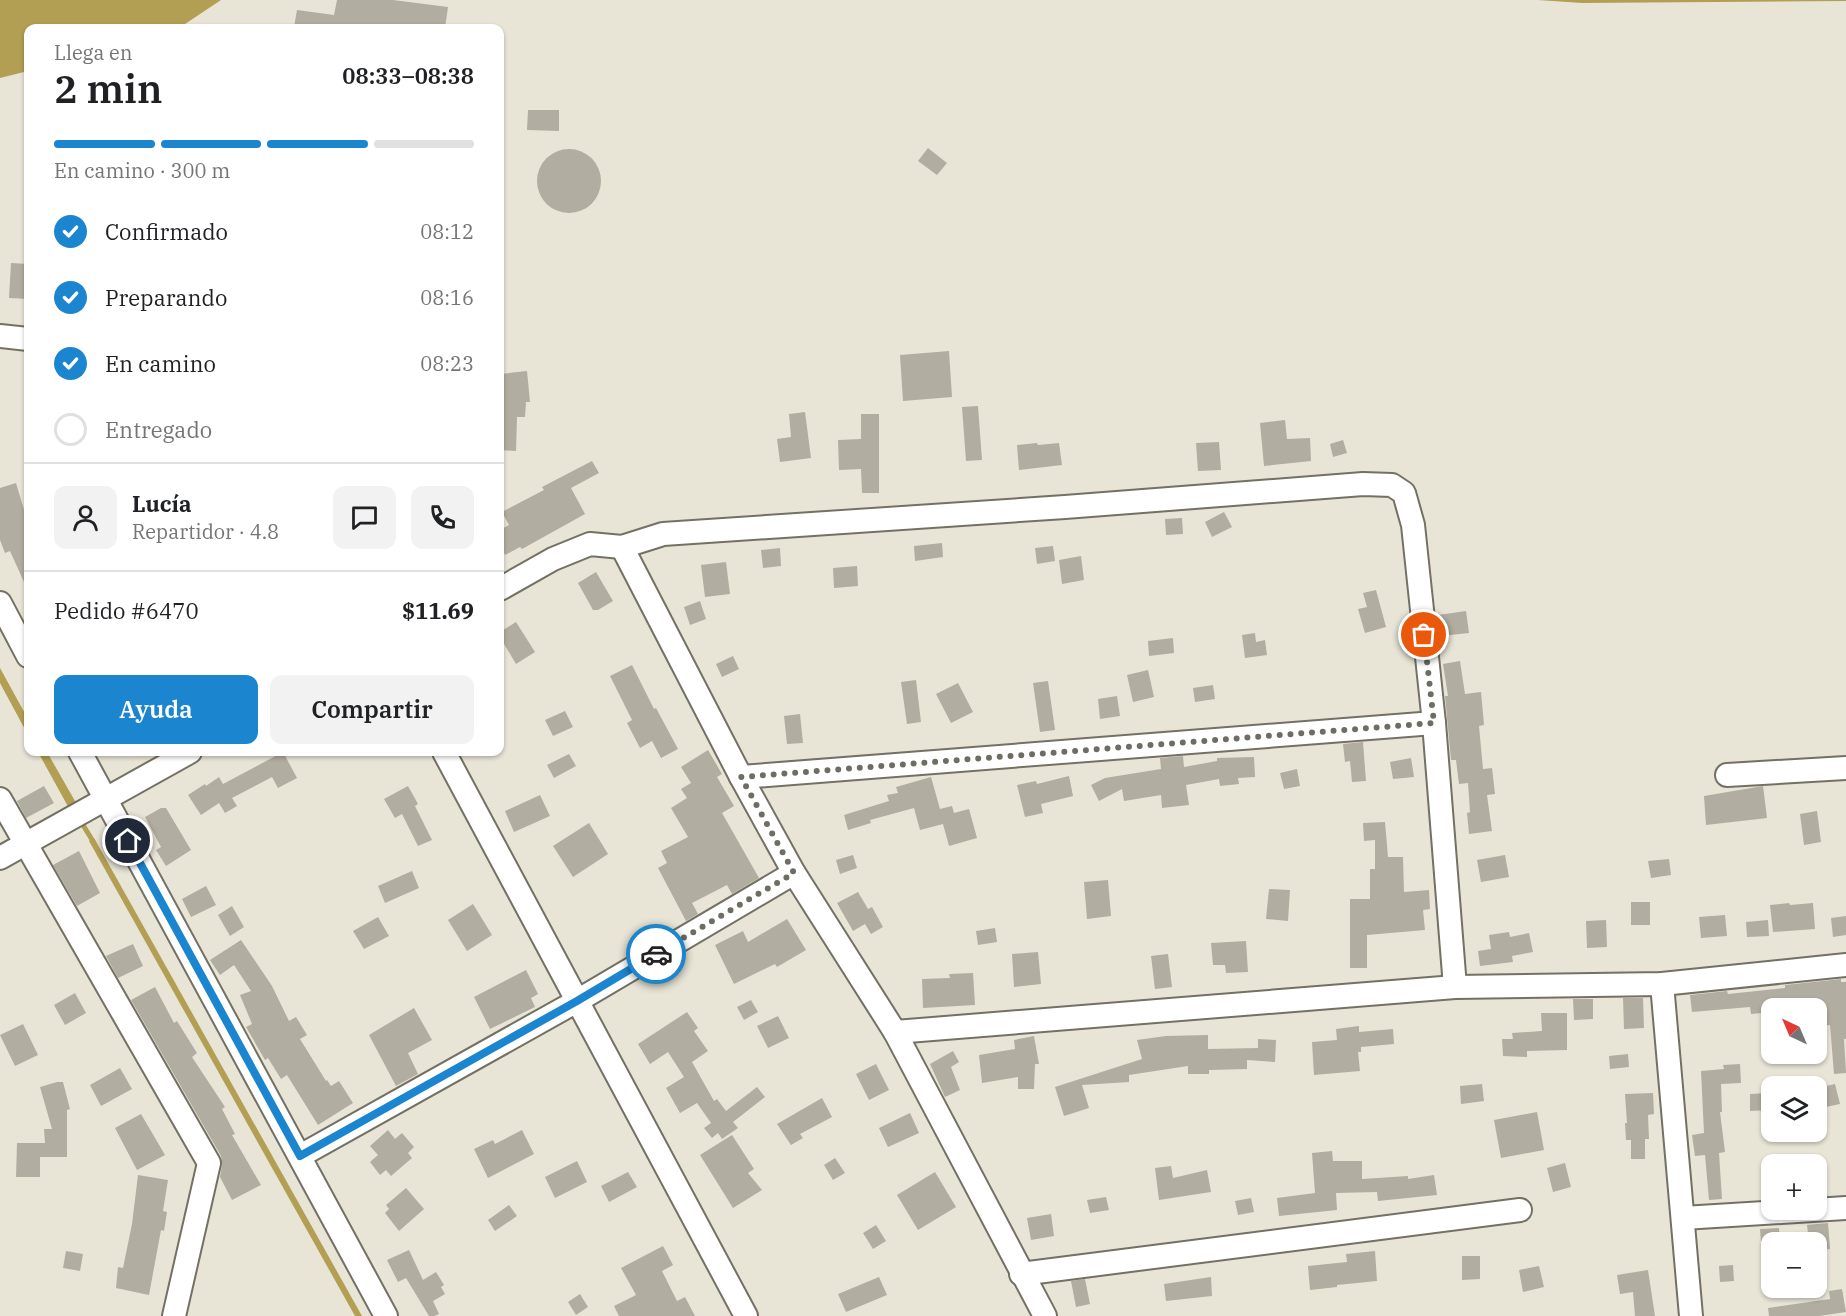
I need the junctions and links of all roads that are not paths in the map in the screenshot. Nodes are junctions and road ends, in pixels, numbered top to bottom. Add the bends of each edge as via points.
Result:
1 (0, 336) edge
2 (24, 339) edge
3 (622, 547) junction
4 (504, 587) edge
5 (0, 603) edge
6 (24, 648) edge
7 (1434, 723) junction
8 (82, 756) edge
9 (183, 756) edge
10 (446, 756) edge
11 (1846, 768) edge
12 (1727, 775) dead end
13 (741, 777) junction
14 (0, 799) edge
15 (105, 799) junction
16 (25, 844) junction
17 (0, 858) edge
18 (794, 873) junction
19 (1846, 965) edge
20 (1662, 984) junction
21 (1455, 987) junction
22 (577, 1001) junction
23 (895, 1032) junction
24 (300, 1156) junction
25 (1846, 1208) edge
26 (1520, 1210) dead end
27 (1683, 1218) junction
28 (1021, 1274) junction
29 (174, 1316) edge
30 (386, 1316) edge
31 (746, 1316) edge
32 (1045, 1316) edge
33 (1691, 1316) edge

1 - 2 street
3 - 4 street via 590,544 553,559
3 - 7 street via 663,534 1392,485 1404,493 1413,525
3 - 13 street
5 - 6 street
7 - 13 street
7 - 21 street
8 - 15 street
9 - 15 street
10 - 22 street
11 - 12 street
13 - 18 street
14 - 16 street
15 - 16 street
15 - 24 street
16 - 17 street
16 - 29 street via 209,1164
18 - 22 street
18 - 23 street
19 - 20 street
20 - 21 street
20 - 27 street
21 - 23 street
22 - 24 street
22 - 31 street
23 - 28 street
24 - 30 street
25 - 27 street
26 - 28 street
27 - 33 street
28 - 32 street

